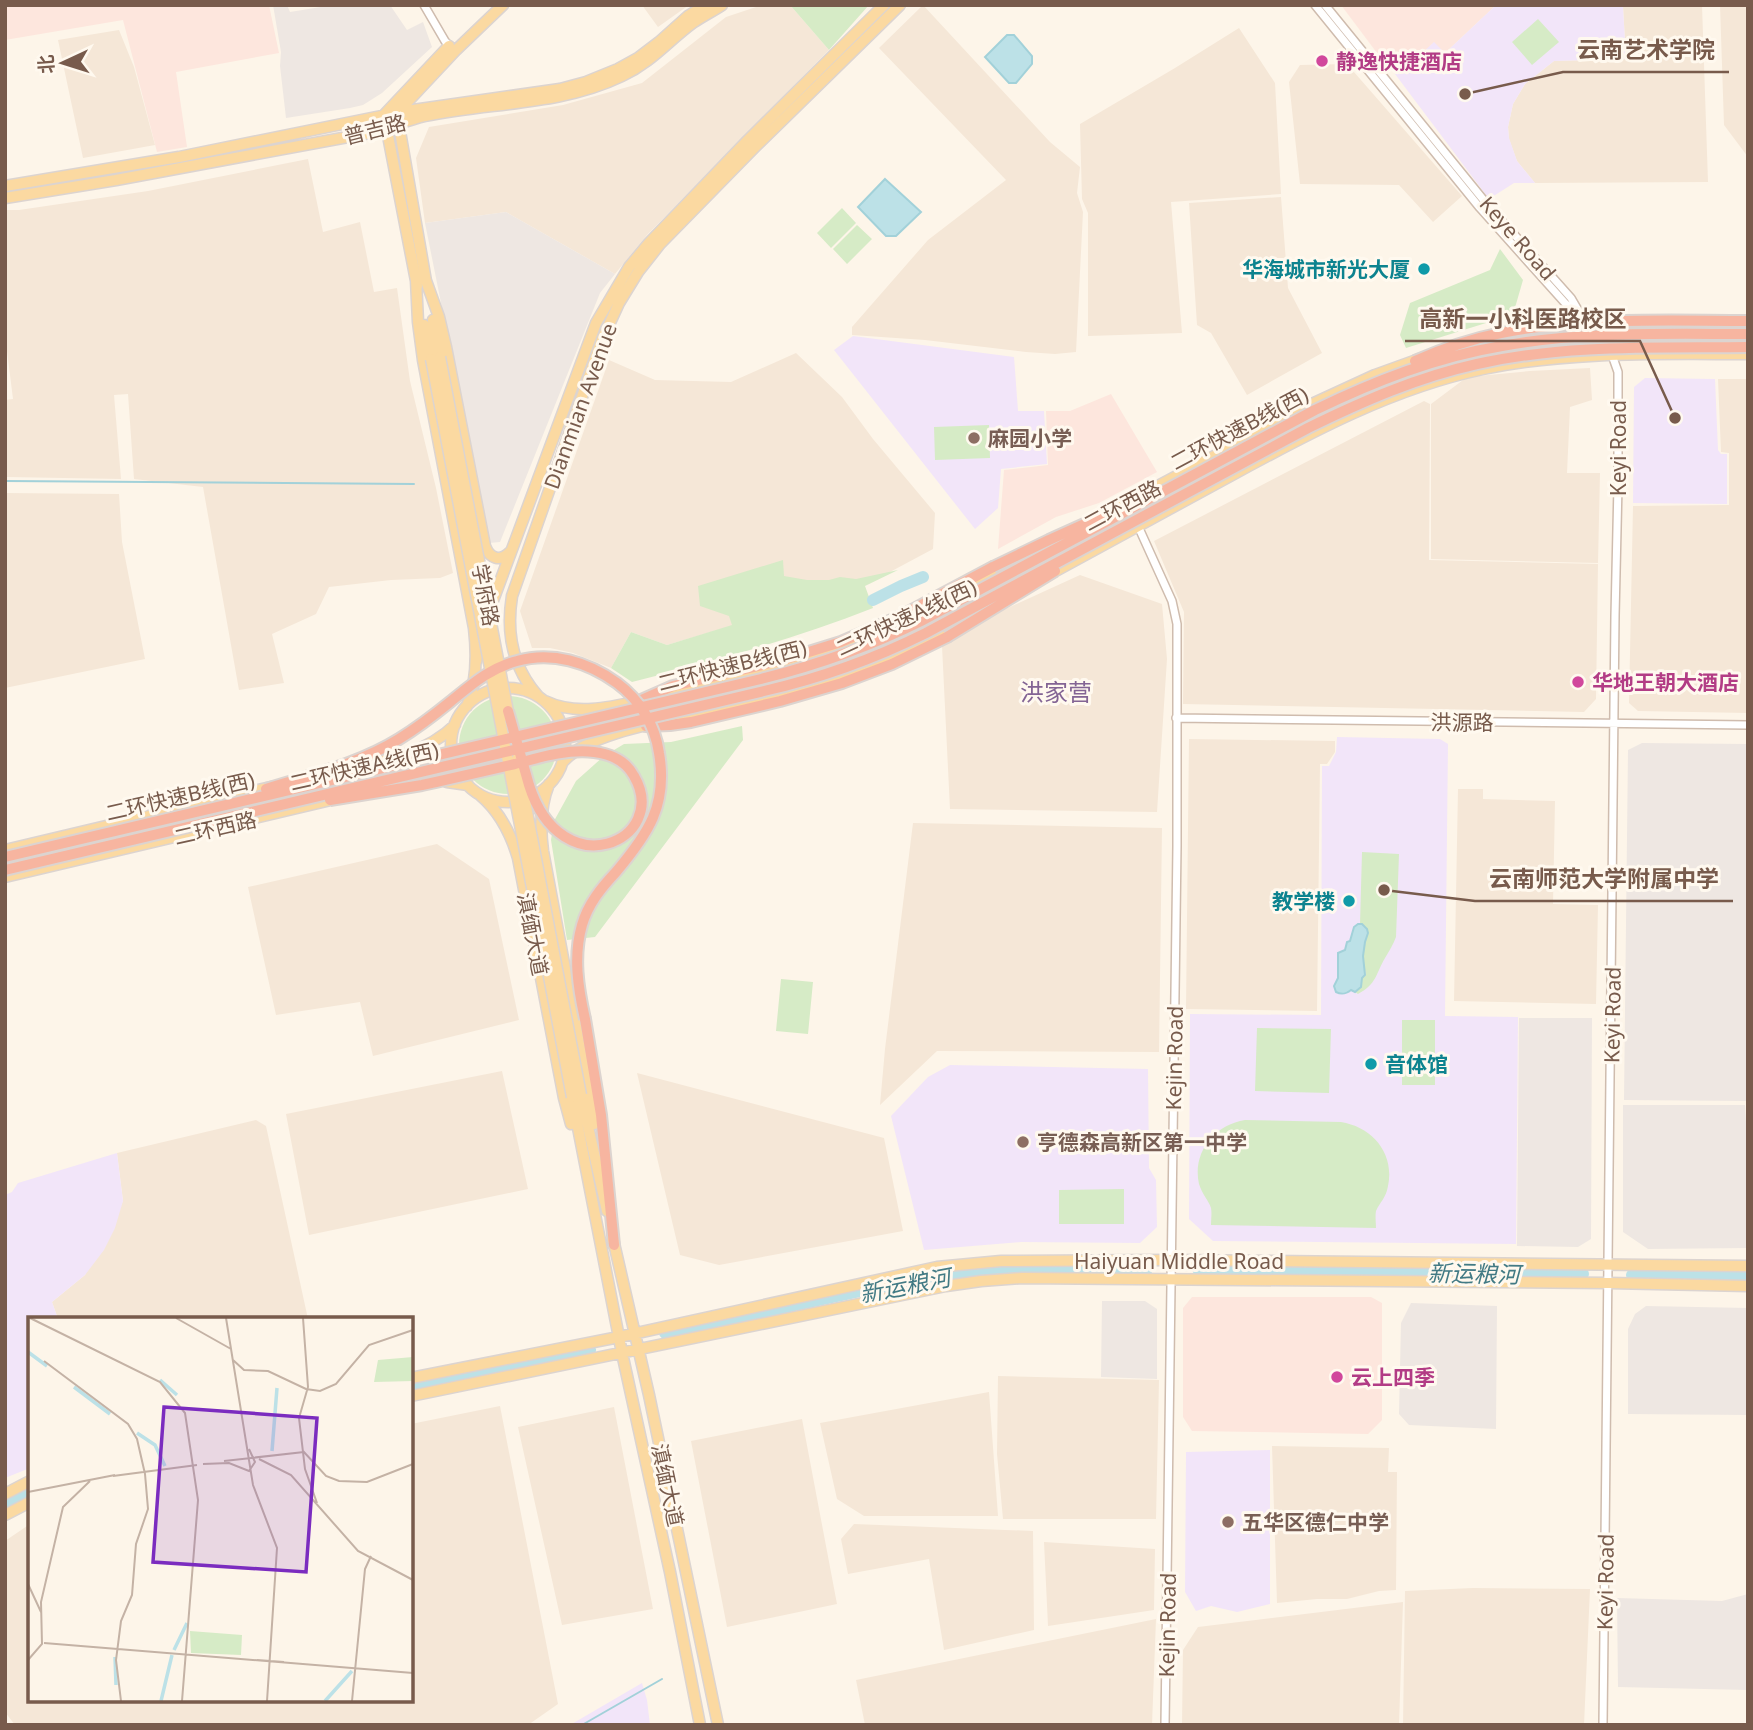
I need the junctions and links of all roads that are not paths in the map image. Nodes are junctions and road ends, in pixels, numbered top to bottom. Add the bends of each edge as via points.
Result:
1 (424, 5) edge
2 (503, 5) edge
3 (706, 5) edge
4 (722, 5) edge
5 (884, 5) edge
6 (900, 5) edge
7 (1315, 5) edge
8 (1325, 5) edge
9 (452, 49) junction
10 (397, 113) junction
11 (384, 115) junction
12 (399, 124) junction
13 (387, 129) junction
14 (5, 186) edge
15 (5, 198) edge
16 (421, 279) junction
17 (1582, 317) junction
18 (1748, 321) edge
19 (1748, 328) edge
20 (1594, 330) junction
21 (1748, 334) edge
22 (1748, 350) edge
23 (1612, 355) junction
24 (436, 358) junction
25 (1365, 386) junction
26 (1151, 497) junction
27 (1124, 526) junction
28 (1138, 526) junction
29 (481, 530) junction
30 (457, 535) junction
31 (512, 549) junction
32 (476, 662) junction
33 (541, 699) junction
34 (639, 701) junction
35 (467, 706) junction
36 (508, 711) junction
37 (1176, 718) junction
38 (1615, 723) junction
39 (455, 725) junction
40 (1748, 725) edge
41 (646, 726) junction
42 (562, 763) junction
43 (365, 765) junction
44 (468, 785) junction
45 (549, 785) junction
46 (372, 791) junction
47 (480, 794) junction
48 (276, 806) junction
49 (183, 815) junction
50 (542, 845) junction
51 (5, 850) edge
52 (516, 852) junction
53 (5, 857) edge
54 (5, 870) edge
55 (5, 877) edge
56 (577, 1096) junction
57 (614, 1245) junction
58 (601, 1248) junction
59 (1171, 1260) junction
60 (1609, 1264) junction
61 (1748, 1266) edge
62 (1171, 1280) junction
63 (1609, 1283) junction
64 (1748, 1286) edge
65 (634, 1334) junction
66 (619, 1338) junction
67 (637, 1349) junction
68 (622, 1353) junction
69 (413, 1378) edge
70 (413, 1396) edge
71 (28, 1482) edge
72 (5, 1494) edge
73 (28, 1504) edge
74 (5, 1515) edge
75 (700, 1725) edge
76 (718, 1725) edge
77 (1165, 1725) edge
78 (1603, 1725) edge

1 - 9 street
2 - 9 main road
3 - 10 main road, 普吉路 via 638,58 586,82
4 - 12 main road, 普吉路 via 639,67 590,89
5 - 31 main road, Dianmian Avenue via 629,267 596,323
6 - 33 main road, Dianmian Avenue via 660,244 619,303 601,340 512,596 509,625 513,651
7 - 17 street, Keye Road via 1480,208
8 - 17 street, Keye Road via 1486,203 1571,298
9 - 10 main road
9 - 11 main road
10 - 11 main road, 普吉路
10 - 12 main road, 学府路
10 - 13 main road
11 - 13 main road, 学府路
11 - 14 main road, 普吉路 via 179,157
12 - 13 main road, 普吉路
12 - 16 main road, 学府路
13 - 15 main road, 普吉路
13 - 16 main road, 学府路
16 - 24 main road, 学府路
16 - 29 main road via 439,317
16 - 30 main road, 学府路 via 422,352
17 - 20 street, Keyi Road
18 - 25 highway, bridge via 1593,323 1515,330 1441,350
19 - 20 main road, 二环西路
20 - 23 street, Keyi Road
20 - 34 main road, 二环西路 via 1476,344 1375,375 1268,426 878,634 796,663
21 - 25 highway, 二环快速B线(西), bridge via 1603,336 1516,343 1428,363
22 - 23 main road, 二环西路
22 - 27 highway, 二环快速A线(西), bridge via 1554,352 1444,372 1333,415
23 - 28 main road, 二环西路 via 1506,365 1409,390 1324,427
23 - 38 street, Keyi Road via 1618,372
24 - 36 main road, 学府路, bridge
24 - 56 main road, 学府路, bridge
25 - 26 highway, 二环快速B线(西), bridge
26 - 34 highway, bridge via 1028,550 852,638 673,686
26 - 49 highway, 二环快速B线(西), bridge via 920,621 822,662
27 - 41 highway, bridge via 1002,604 879,669 748,709 682,724
27 - 48 highway, 二环快速A线(西), bridge via 926,633 837,671
28 - 37 street, Kejin Road via 1175,611
28 - 41 main road, 二环西路 via 944,631 864,668
29 - 30 main road via 470,541
29 - 31 main road via 491,556 502,558
30 - 32 main road, 学府路
31 - 32 main road, Dianmian Avenue
32 - 35 main road, 学府路
33 - 34 main road, 二环西路 via 584,709
33 - 35 main road via 522,690 499,689
33 - 42 main road via 563,729
34 - 41 main road via 634,716
35 - 39 main road
36 - 48 highway, bridge via 522,761 526,773 532,794 553,827 573,841 592,846 612,843 629,831 641,805 637,781 623,763 594,752 551,755 526,761 513,764 487,770 474,773 415,787
36 - 56 main road, 学府路, bridge
37 - 38 street, 洪源路
37 - 59 street, Kejin Road
38 - 40 street, 洪源路
38 - 60 street, Keyi Road
39 - 43 main road, 二环西路 via 423,747
39 - 44 main road via 453,757
41 - 42 main road, 二环西路 via 592,742
42 - 45 main road
43 - 46 main road via 379,774
43 - 51 main road, 二环西路
44 - 46 main road, 二环西路 via 432,782
44 - 47 main road
45 - 47 main road via 520,801
45 - 50 main road, 滇缅大道 via 542,812
46 - 55 main road, 二环西路
47 - 52 main road, 滇缅大道 via 502,820
48 - 54 highway, 二环快速A线(西), bridge
49 - 53 highway, 二环快速B线(西), bridge
49 - 57 highway, bridge via 376,752 424,723 481,677 509,663 552,657 572,660 631,695 657,740 659,804 651,825 588,909 577,952
50 - 52 main road via 536,837 526,836 518,842
50 - 57 main road, 滇缅大道
52 - 58 main road, 滇缅大道 via 564,1098
56 - 57 main road, 滇缅大道
56 - 58 main road, 滇缅大道
57 - 65 main road, 滇缅大道
58 - 66 main road, 滇缅大道
59 - 60 main road, Haiyuan Middle Road
59 - 62 street, Kejin Road
59 - 65 main road, Haiyuan Middle Road via 1001,1261 937,1267
60 - 61 main road, Haiyuan Middle Road
60 - 63 street, Keyi Road
62 - 63 main road, Haiyuan Middle Road
62 - 67 main road, Haiyuan Middle Road via 981,1281
62 - 77 street, Kejin Road
63 - 64 main road, Haiyuan Middle Road
63 - 78 street, Keyi Road
65 - 66 main road, Haiyuan Middle Road
65 - 67 main road, 滇缅大道
66 - 68 main road, 滇缅大道
66 - 69 main road, Haiyuan Middle Road
67 - 68 main road, Haiyuan Middle Road
67 - 76 main road, 滇缅大道
68 - 70 main road, Haiyuan Middle Road
68 - 75 main road, 滇缅大道
71 - 72 main road
73 - 74 main road

